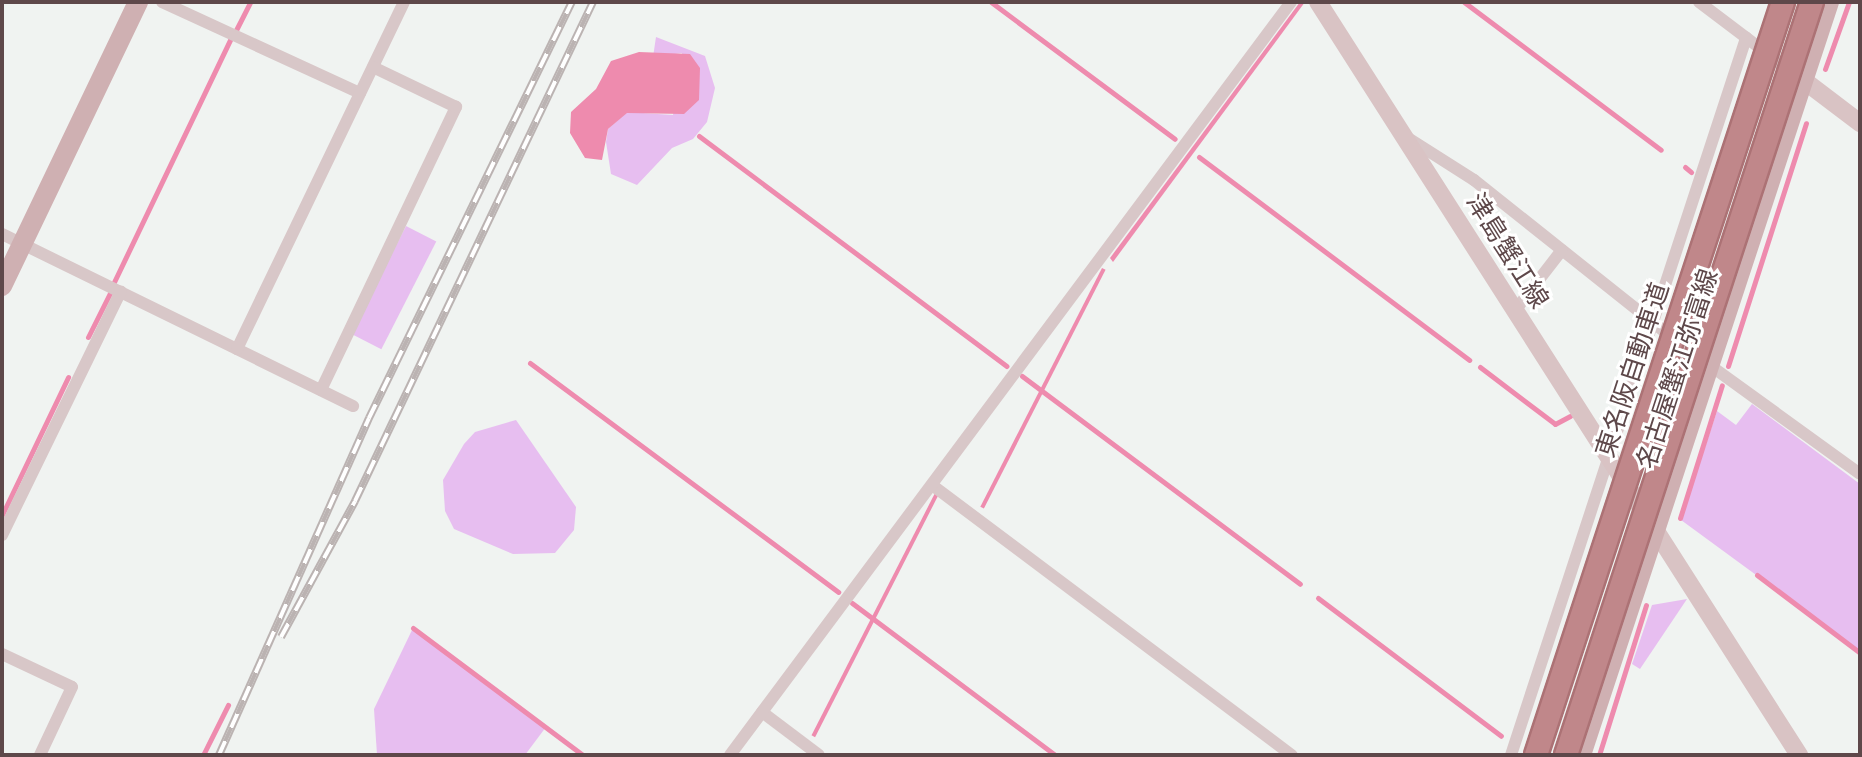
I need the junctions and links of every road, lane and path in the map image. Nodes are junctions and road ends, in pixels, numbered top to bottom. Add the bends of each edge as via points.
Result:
1 (138, 2) edge
2 (162, 2) edge
3 (404, 2) edge
4 (1291, 2) edge
5 (1318, 2) edge
6 (1699, 2) edge
7 (1783, 2) edge
8 (1812, 2) edge
9 (1829, 2) edge
10 (1746, 38) junction
11 (373, 67) junction
12 (1802, 79) junction
13 (360, 93) junction
14 (1860, 123) edge
15 (1402, 134) junction
16 (2, 234) edge
17 (22, 244) junction
18 (1562, 250) junction
19 (2, 286) edge
20 (121, 291) junction
21 (1514, 312) junction
22 (1654, 323) junction
23 (237, 349) junction
24 (1708, 362) junction
25 (321, 390) junction
26 (353, 406) dead end
27 (1609, 459) junction
28 (1860, 474) edge
29 (932, 485) junction
30 (1652, 528) junction
31 (2, 535) edge
32 (2, 654) edge
33 (762, 712) junction
34 (40, 755) edge
35 (730, 755) edge
36 (819, 755) edge
37 (1292, 755) edge
38 (1511, 755) edge
39 (1536, 755) edge
40 (1566, 755) edge
41 (1581, 755) edge
42 (1799, 755) edge

1 - 17 main road
2 - 13 street
3 - 11 street
4 - 29 street
5 - 15 main road, 津島蟹江線
6 - 10 street
7 - 39 highway, 東名阪自動車道, bridge
8 - 40 highway, bridge
9 - 12 main road, 名古屋蟹江弥富線
10 - 12 street
10 - 22 street
11 - 13 street
11 - 25 street via 456,107
12 - 14 main road
12 - 24 main road, 名古屋蟹江弥富線
13 - 23 street
15 - 18 street via 1474,180
15 - 21 main road, 津島蟹江線
16 - 17 street
17 - 19 main road
17 - 20 street
18 - 21 street
18 - 22 street
20 - 23 street
20 - 31 street
21 - 27 main road, 津島蟹江線
22 - 24 street
22 - 27 street
23 - 25 street
24 - 28 street
24 - 30 main road, 名古屋蟹江弥富線
25 - 26 street
27 - 30 main road, 津島蟹江線
27 - 38 street
29 - 33 street
29 - 37 street
30 - 41 main road, 名古屋蟹江弥富線
30 - 42 main road, 津島蟹江線
32 - 34 street via 72,687
33 - 35 street
33 - 36 street

